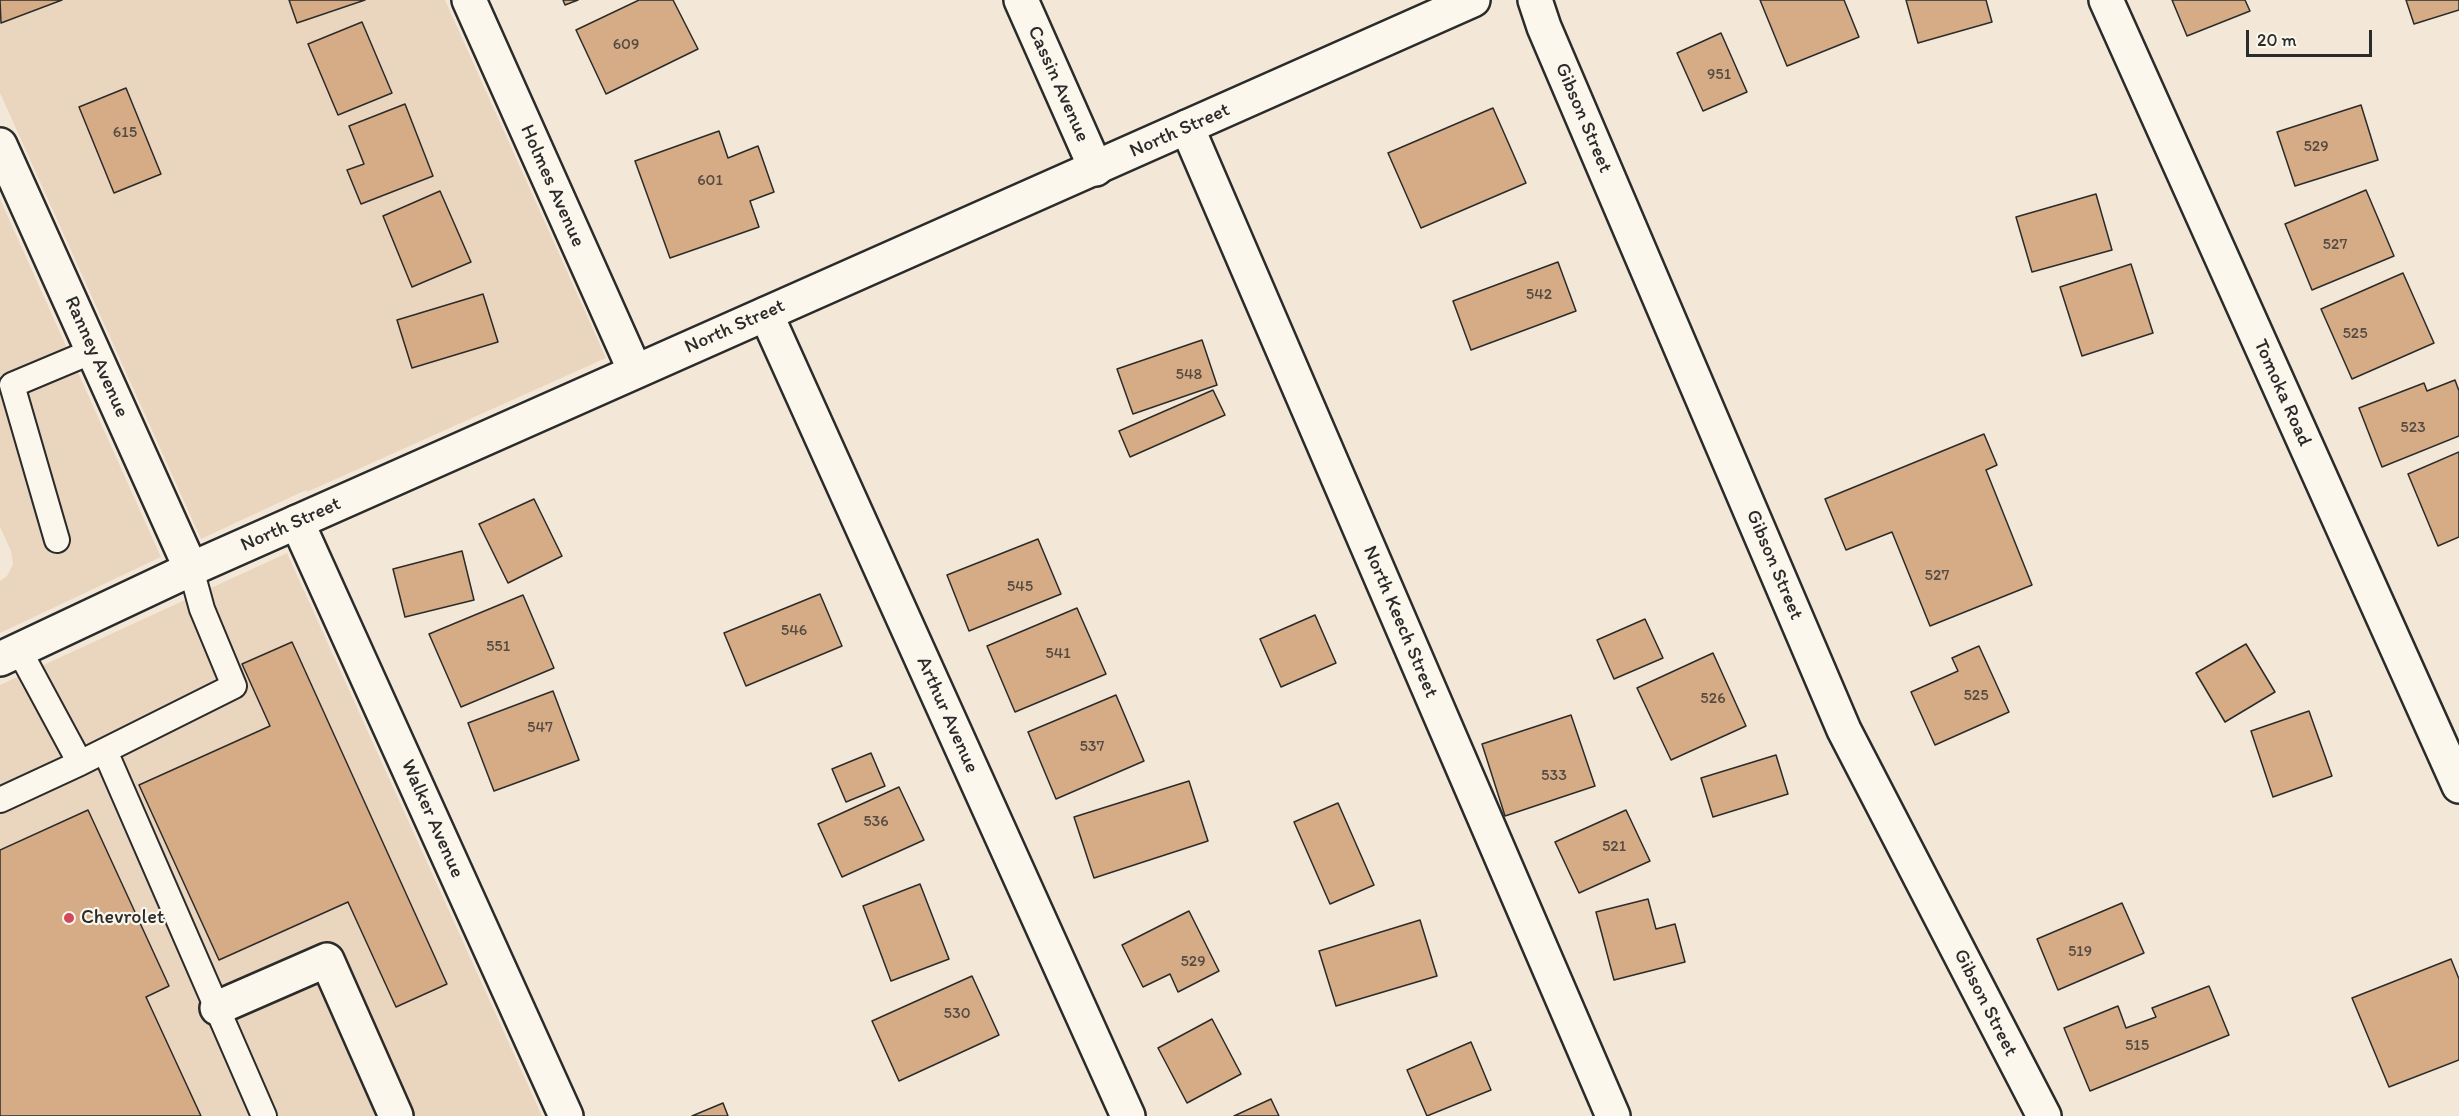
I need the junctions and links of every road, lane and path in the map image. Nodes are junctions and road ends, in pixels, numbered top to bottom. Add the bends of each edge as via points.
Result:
1 (469, 0) edge
2 (1021, 0) edge
3 (1473, 0) edge
4 (1535, 0) edge
5 (2106, 0) edge
6 (1187, 127) junction
7 (0, 145) edge
8 (1096, 169) junction
9 (766, 314) junction
10 (93, 351) junction
11 (635, 372) junction
12 (297, 522) junction
13 (57, 540) dead end
14 (191, 569) junction
15 (10, 655) edge
16 (105, 751) junction
17 (80, 763) junction
18 (2459, 786) edge
19 (0, 800) edge
20 (217, 1008) junction
21 (264, 1116) edge
22 (396, 1116) edge
23 (566, 1116) edge
24 (1128, 1116) edge
25 (1613, 1116) edge
26 (2044, 1116) edge

1 - 11 street, Holmes Avenue
2 - 8 street, Cassin Avenue
3 - 6 street, North Street
4 - 26 street, Gibson Street via 1844,730
5 - 18 street, Tomoka Road
6 - 8 street, North Street
6 - 25 street, North Keech Street
7 - 10 street, Ranney Avenue
8 - 9 street, North Street
9 - 11 street, North Street
9 - 24 street, Arthur Avenue
10 - 13 lane via 12,385
10 - 14 street, Ranney Avenue
11 - 12 street, North Street
12 - 14 street, North Street
12 - 23 street, Walker Avenue
14 - 15 street, North Street
14 - 16 lane via 202,609 234,686
15 - 17 lane
16 - 17 lane
16 - 20 lane
17 - 19 lane
20 - 21 lane
20 - 22 street via 327,960

